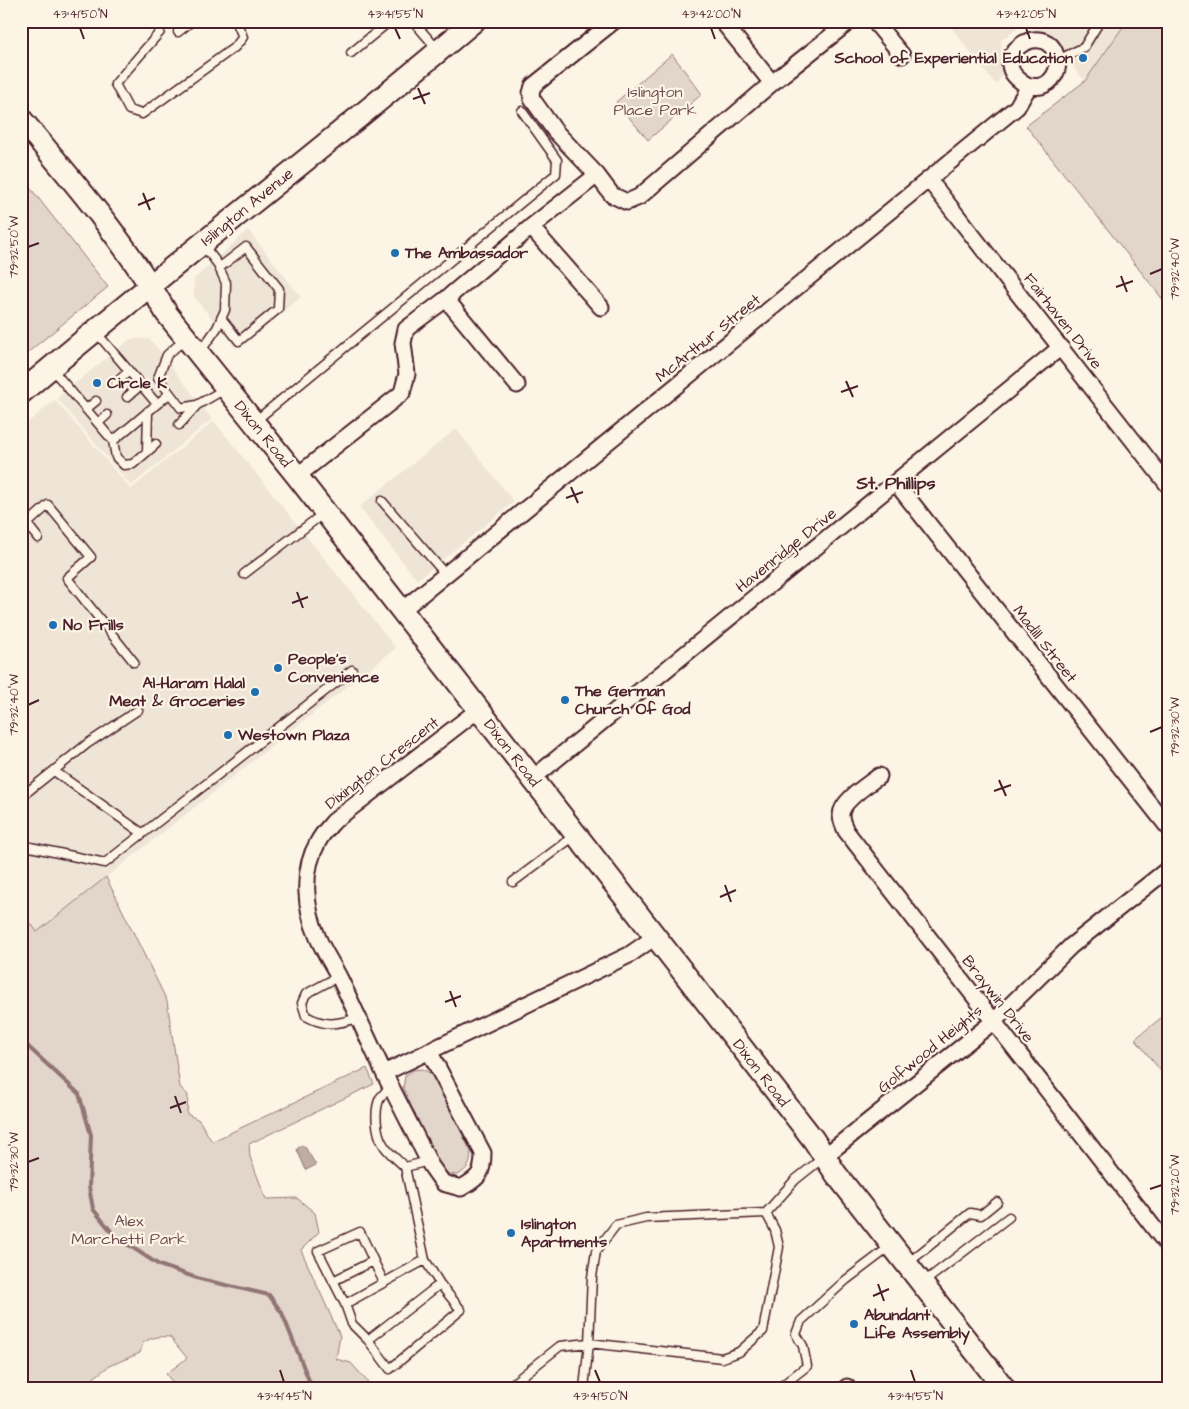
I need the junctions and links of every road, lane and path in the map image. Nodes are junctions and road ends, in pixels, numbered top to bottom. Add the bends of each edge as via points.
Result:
1 (160, 21) edge
2 (192, 21) edge
3 (236, 21) edge
4 (390, 21) edge
5 (413, 21) edge
6 (474, 21) edge
7 (614, 21) edge
8 (722, 21) edge
9 (850, 21) edge
10 (874, 21) edge
11 (1100, 21) edge
12 (178, 32) dead end
13 (439, 51) junction
14 (351, 53) dead end
15 (902, 55) dead end
16 (1058, 60) junction
17 (772, 83) junction
18 (1029, 86) junction
19 (522, 111) dead end
20 (21, 119) edge
21 (597, 175) junction
22 (929, 180) junction
23 (531, 227) junction
24 (202, 244) junction
25 (220, 268) junction
26 (150, 285) junction
27 (446, 299) junction
28 (601, 308) dead end
29 (221, 318) junction
30 (94, 331) junction
31 (192, 345) junction
32 (1061, 347) junction
33 (51, 367) junction
34 (129, 371) junction
35 (116, 383) dead end
36 (517, 384) dead end
37 (141, 385) junction
38 (226, 389) junction
39 (21, 393) edge
40 (169, 394) junction
41 (127, 397) dead end
42 (96, 401) dead end
43 (157, 404) junction
44 (197, 406) junction
45 (86, 409) junction
46 (148, 411) junction
47 (107, 414) dead end
48 (98, 423) junction
49 (253, 423) junction
50 (179, 425) dead end
51 (113, 441) junction
52 (156, 444) dead end
53 (148, 452) junction
54 (297, 476) junction
55 (896, 483) junction
56 (1168, 485) edge
57 (382, 501) dead end
58 (324, 513) junction
59 (24, 521) edge
60 (38, 538) dead end
61 (244, 574) dead end
62 (446, 575) junction
63 (401, 611) junction
64 (134, 662) dead end
65 (352, 670) dead end
66 (138, 710) dead end
67 (478, 710) junction
68 (54, 771) junction
69 (879, 776) dead end
70 (532, 779) junction
71 (21, 797) edge
72 (1168, 827) edge
73 (142, 833) junction
74 (576, 835) junction
75 (21, 844) edge
76 (1168, 869) edge
77 (513, 882) dead end
78 (655, 937) junction
79 (338, 976) junction
80 (358, 1018) junction
81 (994, 1021) junction
82 (429, 1051) junction
83 (384, 1072) junction
84 (391, 1087) junction
85 (825, 1156) junction
86 (429, 1161) junction
87 (405, 1167) junction
88 (997, 1202) dead end
89 (766, 1213) junction
90 (1010, 1216) dead end
91 (892, 1245) junction
92 (1168, 1246) edge
93 (425, 1260) junction
94 (374, 1261) junction
95 (906, 1264) junction
96 (333, 1281) junction
97 (384, 1283) junction
98 (922, 1283) junction
99 (440, 1284) junction
100 (345, 1304) junction
101 (368, 1340) junction
102 (589, 1342) junction
103 (507, 1388) edge
104 (584, 1388) edge
105 (779, 1388) edge
106 (1004, 1388) edge

1 - 3 lane via 160,32 115,84 129,110 142,114 235,47 244,37
2 - 12 lane
4 - 14 lane
5 - 13 lane
6 - 13 main road, Islington Avenue
7 - 21 street via 533,86 531,93 555,131
8 - 17 street
9 - 17 street
10 - 15 street
11 - 16 lane via 1084,48
13 - 24 main road, Islington Avenue
16 - 18 street via 1057,71 1050,81 1040,86
16 - 18 street via 1054,49 1034,39 1023,42 1014,50 1010,61 1012,72
17 - 21 street via 640,197 627,202 612,195
18 - 22 street, McArthur Street via 1017,108
19 - 49 lane via 558,160 556,174
20 - 26 main road, Dixon Road via 130,254
21 - 23 street
22 - 32 street, Fairhaven Drive
22 - 62 street, McArthur Street
23 - 27 street
23 - 28 street
24 - 25 lane
24 - 26 main road, Islington Avenue
25 - 29 lane via 226,283 225,310
25 - 29 lane via 246,247 279,289 278,309 239,341
26 - 30 main road, Islington Avenue
26 - 31 main road, Dixon Road via 167,314
27 - 36 street
27 - 54 street via 406,329 403,343 407,374 402,393
29 - 31 lane via 217,328
30 - 33 main road, Islington Avenue
30 - 34 lane
31 - 38 main road, Dixon Road
31 - 40 lane via 167,355 158,378
32 - 55 street, Havenridge Drive
32 - 56 street, Fairhaven Drive
33 - 39 main road, Islington Avenue
33 - 45 lane
34 - 35 lane
34 - 37 lane
37 - 41 lane
37 - 43 lane
38 - 44 lane
38 - 49 main road, Dixon Road
40 - 43 lane
40 - 44 lane via 181,408
42 - 45 lane
43 - 46 lane
44 - 50 lane
45 - 48 lane
46 - 51 lane
46 - 53 lane
47 - 48 lane
48 - 51 lane
49 - 54 main road, Dixon Road
51 - 53 lane via 116,457 124,465 133,464
52 - 53 lane
54 - 58 main road, Dixon Road
55 - 70 street, Havenridge Drive
55 - 72 street, Madill Street
57 - 62 lane
58 - 61 lane
58 - 63 main road, Dixon Road
59 - 60 lane
59 - 64 lane via 48,505 71,531 91,557 67,574 67,578
62 - 63 street, McArthur Street
63 - 67 main road, Dixon Road
65 - 73 lane
66 - 68 lane
67 - 70 main road, Dixon Road
67 - 79 street, Dixington Crescent via 334,821 319,840 307,874 307,895 319,939
68 - 71 lane
68 - 73 lane
69 - 81 street, Braywin Drive via 843,808 842,822
70 - 74 main road, Dixon Road
73 - 75 lane via 105,862
74 - 77 lane
74 - 78 main road, Dixon Road
76 - 81 street, Golfwood Heights via 1071,946
78 - 82 street via 629,955
78 - 85 main road, Dixon Road
79 - 80 street, Dixington Crescent
79 - 80 lane via 306,994 302,1002 306,1016 316,1022 337,1024
80 - 83 street, Dixington Crescent
81 - 85 street, Golfwood Heights
81 - 92 street, Braywin Drive
82 - 83 street
82 - 86 street, Dixington Crescent via 483,1153 483,1166 476,1180 461,1188 443,1183
83 - 84 street, Dixington Crescent
84 - 86 street, Dixington Crescent
84 - 87 lane via 378,1104 376,1118 383,1144
85 - 89 lane via 795,1180
85 - 91 main road, Dixon Road
86 - 87 lane
87 - 93 lane
88 - 95 lane via 981,1214 970,1213
89 - 102 lane via 646,1218 616,1225 596,1251
89 - 102 lane via 779,1247 763,1331 739,1352 722,1358
90 - 98 lane
91 - 95 main road, Dixon Road
91 - 105 lane via 846,1280 801,1321 796,1334 803,1346 806,1366
93 - 97 lane
93 - 99 lane
94 - 96 lane
94 - 96 lane via 360,1232 318,1251
94 - 97 lane
95 - 98 main road, Dixon Road
96 - 100 lane
97 - 100 lane
98 - 106 main road, Dixon Road
99 - 101 lane
99 - 101 lane via 461,1310 390,1369
100 - 101 lane via 352,1324
102 - 103 lane via 560,1346
102 - 104 lane

